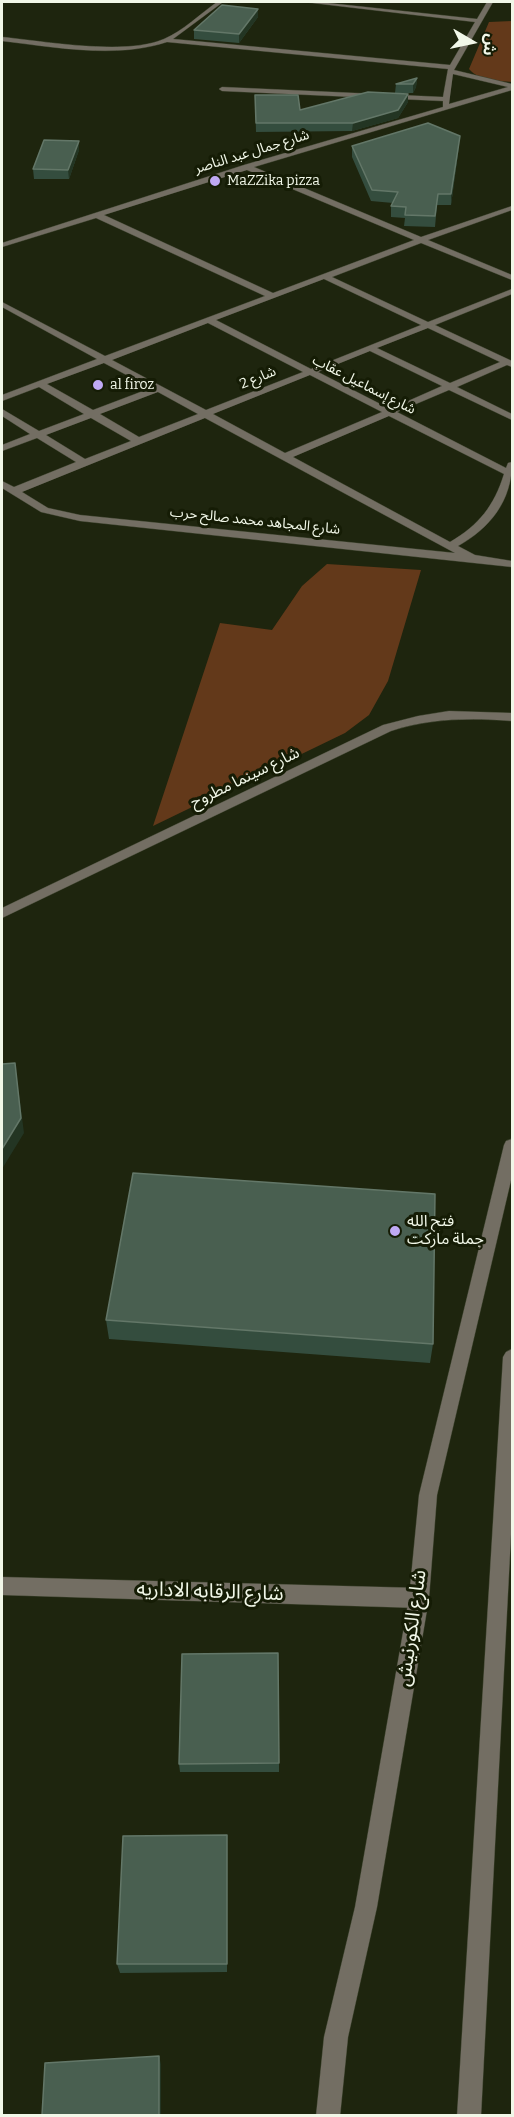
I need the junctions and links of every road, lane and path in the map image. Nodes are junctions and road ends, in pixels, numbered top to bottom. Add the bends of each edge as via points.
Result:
1 (220, 2) edge
2 (307, 2) edge
3 (490, 2) edge
4 (479, 21) junction
5 (2, 39) edge
6 (167, 40) junction
7 (451, 69) junction
8 (513, 87) edge
9 (222, 89) dead end
10 (446, 103) junction
11 (247, 167) junction
12 (513, 208) edge
13 (97, 215) junction
14 (421, 240) junction
15 (2, 245) edge
16 (324, 276) junction
17 (513, 278) edge
18 (513, 291) edge
19 (272, 296) junction
20 (2, 304) edge
21 (208, 320) junction
22 (428, 324) junction
23 (370, 348) junction
24 (103, 360) junction
25 (510, 363) edge
26 (310, 372) junction
27 (40, 384) junction
28 (450, 387) junction
29 (158, 389) junction
30 (2, 398) edge
31 (2, 412) edge
32 (389, 412) junction
33 (93, 414) junction
34 (205, 414) junction
35 (513, 417) edge
36 (38, 434) junction
37 (139, 441) junction
38 (2, 448) edge
39 (285, 458) junction
40 (84, 463) junction
41 (511, 469) edge
42 (2, 484) edge
43 (14, 491) junction
44 (450, 546) junction
45 (472, 558) junction
46 (513, 564) edge
47 (513, 717) edge
48 (2, 913) edge
49 (513, 1145) edge
50 (513, 1357) edge
51 (2, 1586) edge
52 (418, 1598) junction
53 (328, 2115) edge
54 (469, 2115) edge

1 - 6 street
2 - 4 street
3 - 4 street
4 - 7 street
5 - 6 street via 123,47
6 - 7 street
7 - 8 street
7 - 10 street
8 - 10 street, شارع جمال عبد الناصر
9 - 10 street
10 - 11 street, شارع جمال عبد الناصر
11 - 13 street, شارع جمال عبد الناصر
11 - 14 street
12 - 14 street
13 - 15 street, شارع جمال عبد الناصر
13 - 19 street
14 - 16 street
14 - 17 street
16 - 19 street
16 - 22 street
18 - 22 street, شارع 2
19 - 21 street
20 - 24 street
21 - 24 street
21 - 26 street, شارع إسماعيل عقاب
22 - 23 street, شارع 2
22 - 25 street
23 - 26 street, شارع 2
23 - 28 street
24 - 27 street
24 - 29 street
25 - 28 street
26 - 32 street, شارع إسماعيل عقاب
26 - 34 street, شارع 2
27 - 30 street
27 - 33 street
28 - 32 street
28 - 35 street
29 - 33 street
29 - 34 street
31 - 36 street
32 - 39 street
32 - 41 street, شارع إسماعيل عقاب
33 - 36 street
33 - 37 street
34 - 37 street, شارع 2
34 - 39 street
36 - 38 street
36 - 40 street
37 - 40 street, شارع 2
39 - 44 street
40 - 43 street, شارع 2
41 - 44 street via 501,498 488,518 470,535
42 - 43 street, شارع المجاهد محمد صالح حرب
43 - 45 street, شارع المجاهد محمد صالح حرب via 45,510 80,518
44 - 45 street
45 - 46 street, شارع المجاهد محمد صالح حرب
47 - 48 street, شارع سينما مطروح via 432,715 387,728
49 - 52 street, شارع الكورنيش via 428,1495
50 - 54 street
51 - 52 street, شارع الرقابه الاداريه
52 - 53 street, شارع الكورنيش via 366,1908 336,2037

